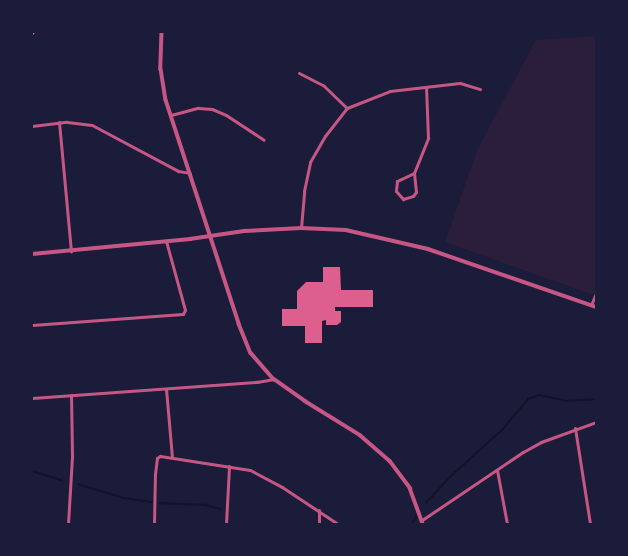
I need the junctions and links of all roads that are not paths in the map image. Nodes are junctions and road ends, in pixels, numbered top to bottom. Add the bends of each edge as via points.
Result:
1 (162, 32) edge
2 (299, 73) dead end
3 (426, 87) junction
4 (480, 89) dead end
5 (347, 108) junction
6 (171, 115) junction
7 (59, 122) junction
8 (32, 126) edge
9 (264, 140) dead end
10 (190, 173) junction
11 (414, 173) junction
12 (301, 228) junction
13 (212, 235) junction
14 (166, 241) junction
15 (71, 251) junction
16 (32, 254) edge
17 (596, 293) edge
18 (591, 305) junction
19 (596, 307) edge
20 (32, 325) edge
21 (274, 379) junction
22 (166, 389) junction
23 (71, 396) junction
24 (32, 398) edge
25 (596, 422) edge
26 (575, 428) junction
27 (172, 457) junction
28 (229, 466) junction
29 (497, 470) junction
30 (319, 510) junction
31 (423, 522) edge
32 (68, 524) edge
33 (154, 524) edge
34 (226, 524) edge
35 (319, 524) edge
36 (338, 524) edge
37 (507, 524) edge
38 (590, 524) edge

1 - 6 street via 162,80
2 - 5 street via 324,86
3 - 4 street via 460,83
3 - 5 street via 390,91
3 - 11 street via 428,138
5 - 12 street via 324,136 310,162 304,191
6 - 9 street via 198,108 212,109
6 - 10 street
7 - 8 street
7 - 10 street via 92,125 185,174
7 - 15 street
10 - 13 street
11 - 11 street via 397,181 396,191 403,198 413,196 416,192
12 - 13 street
12 - 18 street via 346,230 428,249
13 - 14 street
13 - 21 street via 244,338 252,353
14 - 15 street
14 - 20 street via 185,310 183,314
15 - 16 street
17 - 18 street
18 - 19 street
21 - 22 street
21 - 31 street via 378,449 410,488
22 - 23 street
22 - 27 street
23 - 24 street
23 - 32 street via 72,456
25 - 26 street
26 - 29 street via 541,442
26 - 38 street
27 - 28 street
27 - 33 street via 160,456 156,465
28 - 30 street via 260,474
28 - 34 street
29 - 31 street
29 - 37 street
30 - 35 street
30 - 36 street

